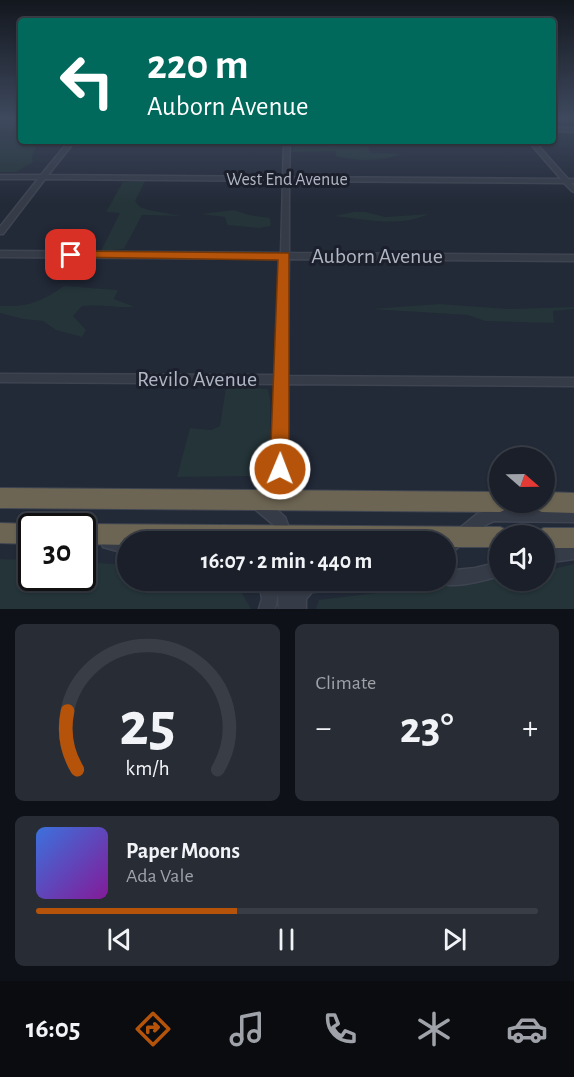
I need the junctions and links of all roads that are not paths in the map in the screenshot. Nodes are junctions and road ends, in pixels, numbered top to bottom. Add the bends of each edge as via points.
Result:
1 (67, 147) edge
2 (287, 147) edge
3 (537, 147) edge
4 (0, 177) edge
5 (42, 179) junction
6 (286, 180) junction
7 (571, 182) edge
8 (574, 190) edge
9 (0, 232) edge
10 (0, 254) edge
11 (284, 256) junction
12 (574, 258) edge
13 (0, 378) edge
14 (281, 380) junction
15 (574, 382) edge
16 (280, 469) dead end
17 (0, 498) edge
18 (245, 500) junction
19 (489, 502) edge
20 (555, 502) edge
21 (574, 503) edge
22 (574, 515) edge
23 (283, 531) edge
24 (0, 533) edge
25 (18, 534) edge
26 (96, 535) edge
27 (117, 536) edge
28 (489, 538) edge
29 (555, 538) edge
30 (574, 538) edge
31 (96, 539) edge
32 (456, 541) edge
33 (456, 543) edge
34 (117, 544) edge
35 (574, 552) edge
36 (555, 555) edge
37 (489, 572) edge
38 (456, 577) edge
39 (286, 591) edge
40 (303, 591) edge
41 (287, 609) edge
42 (298, 609) edge

1 - 5 street
2 - 6 street
3 - 7 street
4 - 5 street, West End Avenue
5 - 6 street, West End Avenue
5 - 9 street
6 - 7 street, West End Avenue
6 - 11 street
7 - 8 street
10 - 11 street, Auborn Avenue
11 - 12 street, Auborn Avenue
11 - 14 street
13 - 14 street, Revilo Avenue
14 - 15 street, Revilo Avenue
14 - 16 street
17 - 18 highway
18 - 19 highway
18 - 23 street via 271,511
20 - 21 highway
22 - 32 street via 494,514
24 - 25 highway
26 - 27 highway
28 - 33 highway
29 - 30 highway
31 - 34 street
35 - 36 street
37 - 38 street
39 - 41 street
40 - 42 street

